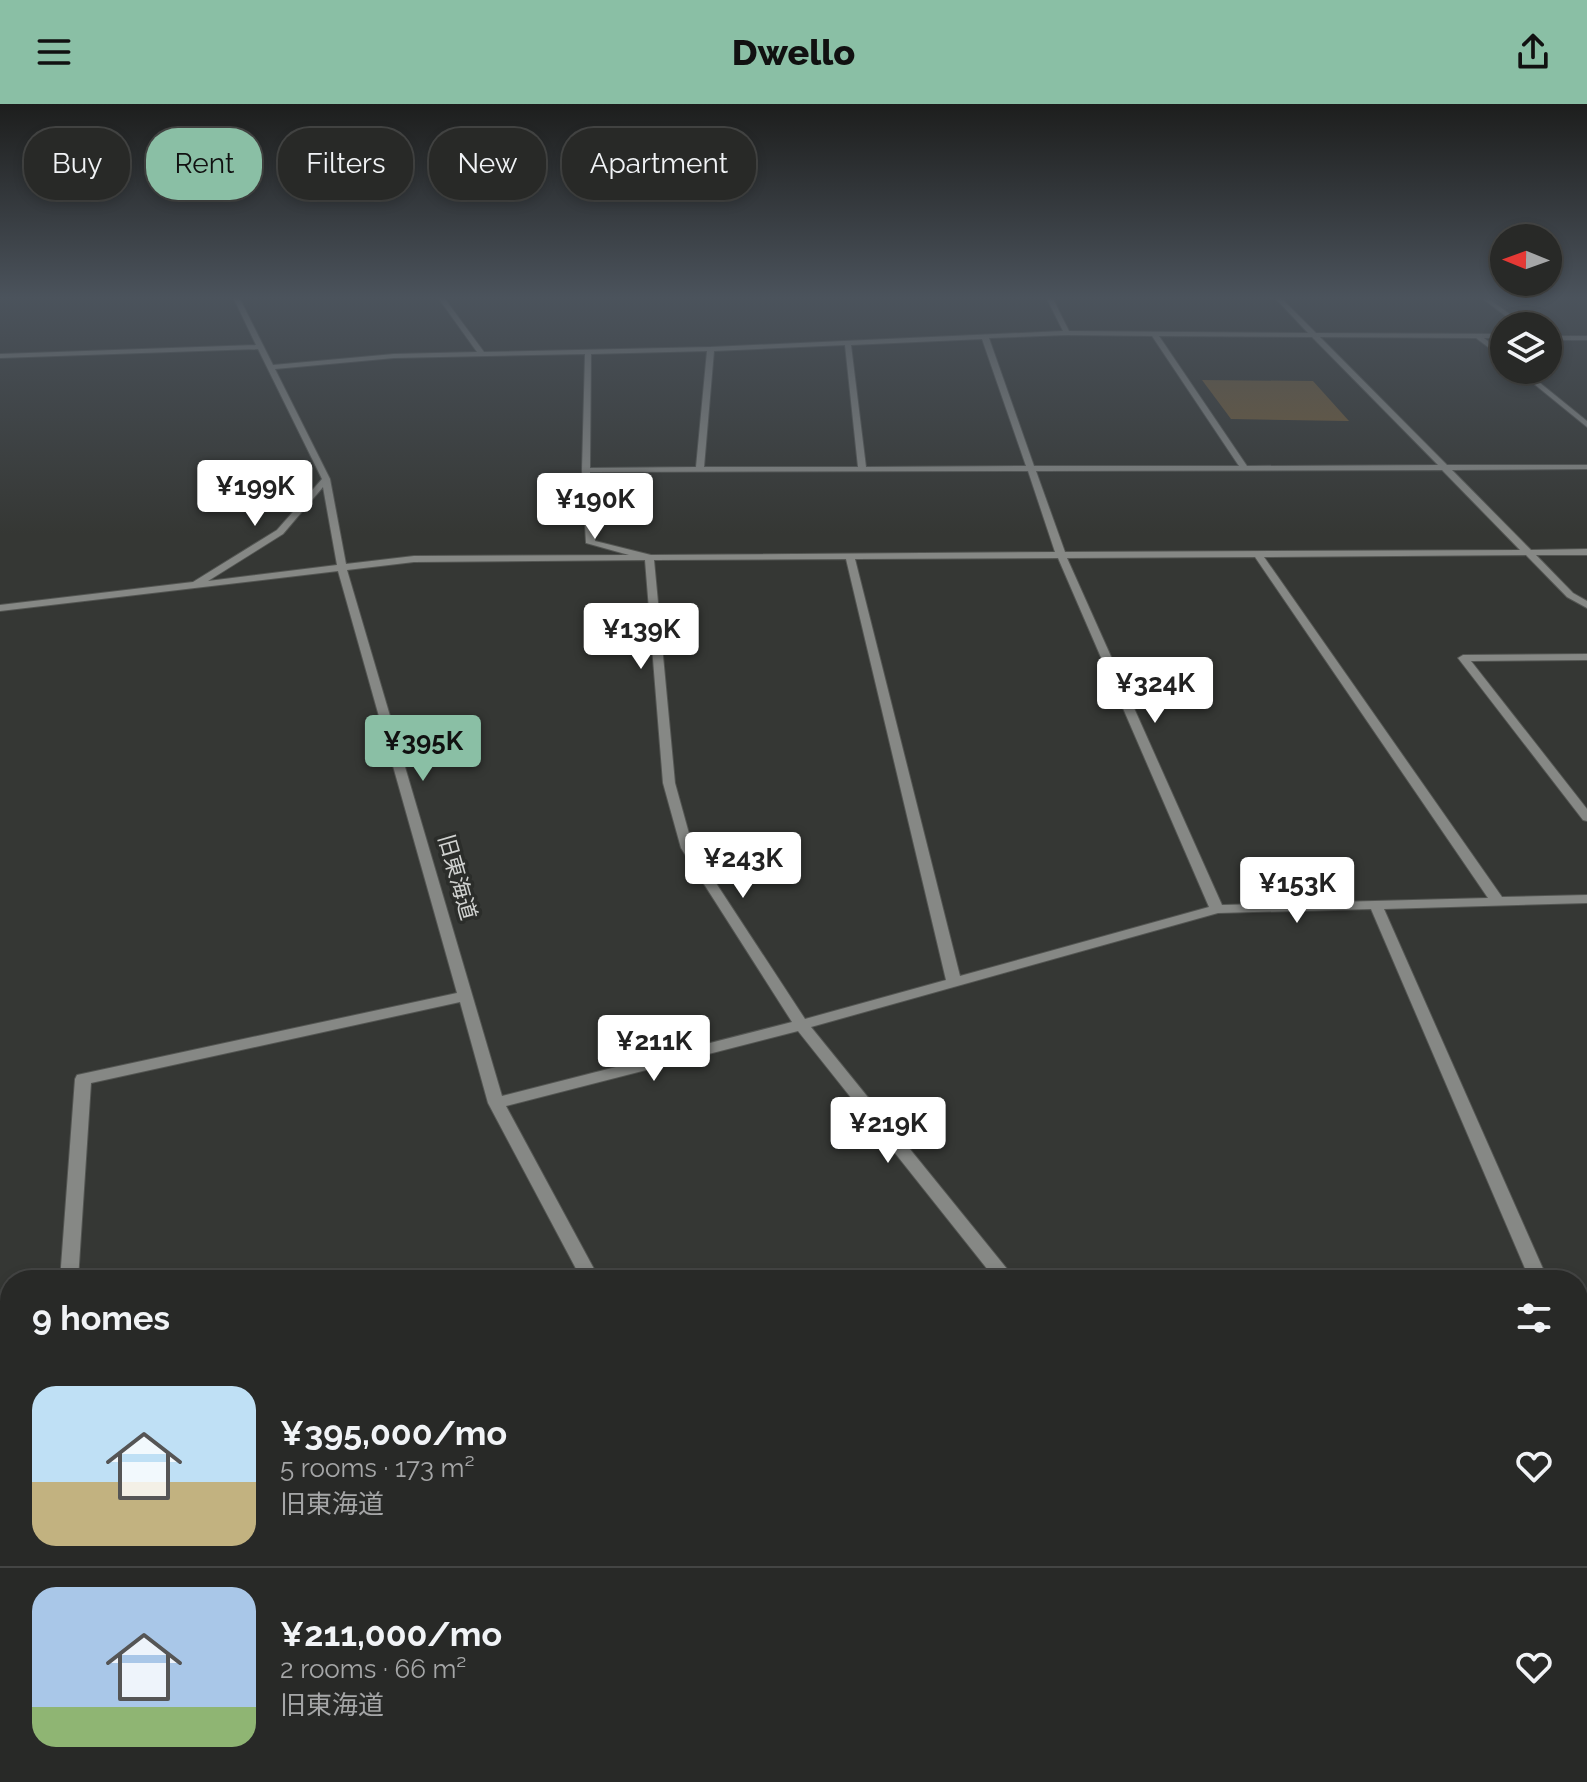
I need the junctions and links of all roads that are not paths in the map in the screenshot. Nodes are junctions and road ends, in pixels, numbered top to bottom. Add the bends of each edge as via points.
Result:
1 (277, 377) edge
2 (588, 377) edge
3 (708, 377) edge
4 (852, 377) edge
5 (1000, 377) edge
6 (1184, 377) edge
7 (1359, 377) edge
8 (1537, 384) edge
9 (1587, 425) edge
10 (1244, 467) junction
11 (1587, 467) edge
12 (1447, 468) junction
13 (862, 469) junction
14 (1034, 469) junction
15 (586, 470) junction
16 (700, 470) junction
17 (326, 479) junction
18 (1530, 552) junction
19 (1587, 552) edge
20 (1061, 555) junction
21 (850, 556) junction
22 (1259, 556) junction
23 (649, 557) junction
24 (342, 569) junction
25 (191, 587) junction
26 (1587, 605) edge
27 (0, 608) edge
28 (1587, 657) edge
29 (1587, 817) edge
30 (1496, 899) junction
31 (1587, 899) edge
32 (1375, 903) junction
33 (1217, 909) junction
34 (954, 983) junction
35 (465, 996) junction
36 (801, 1025) junction
37 (496, 1103) junction
38 (70, 1270) edge
39 (586, 1270) edge
40 (999, 1270) edge
41 (1535, 1270) edge

1 - 17 street, 旧東海道
2 - 15 street
3 - 16 street
4 - 13 street
5 - 14 street
6 - 10 street
7 - 12 street
8 - 9 street
10 - 12 street
10 - 14 street
11 - 12 street
12 - 18 street
13 - 14 street
13 - 16 street
14 - 20 street
15 - 16 street
15 - 23 street via 591,543
17 - 24 street, 旧東海道
17 - 25 street via 280,532
18 - 19 street
18 - 22 street
18 - 26 street via 1570,595
20 - 21 street
20 - 22 street
20 - 33 street
21 - 23 street
21 - 34 street
22 - 30 street
23 - 24 street via 414,559
23 - 36 street via 669,783 687,848
24 - 25 street
24 - 35 street, 旧東海道
25 - 27 street
28 - 29 street via 1463,658
30 - 31 street
30 - 32 street
32 - 33 street
32 - 41 street
33 - 34 street
34 - 36 street
35 - 37 street, 旧東海道
35 - 38 street via 83,1079
36 - 37 street
36 - 40 street
37 - 39 street, 旧東海道

